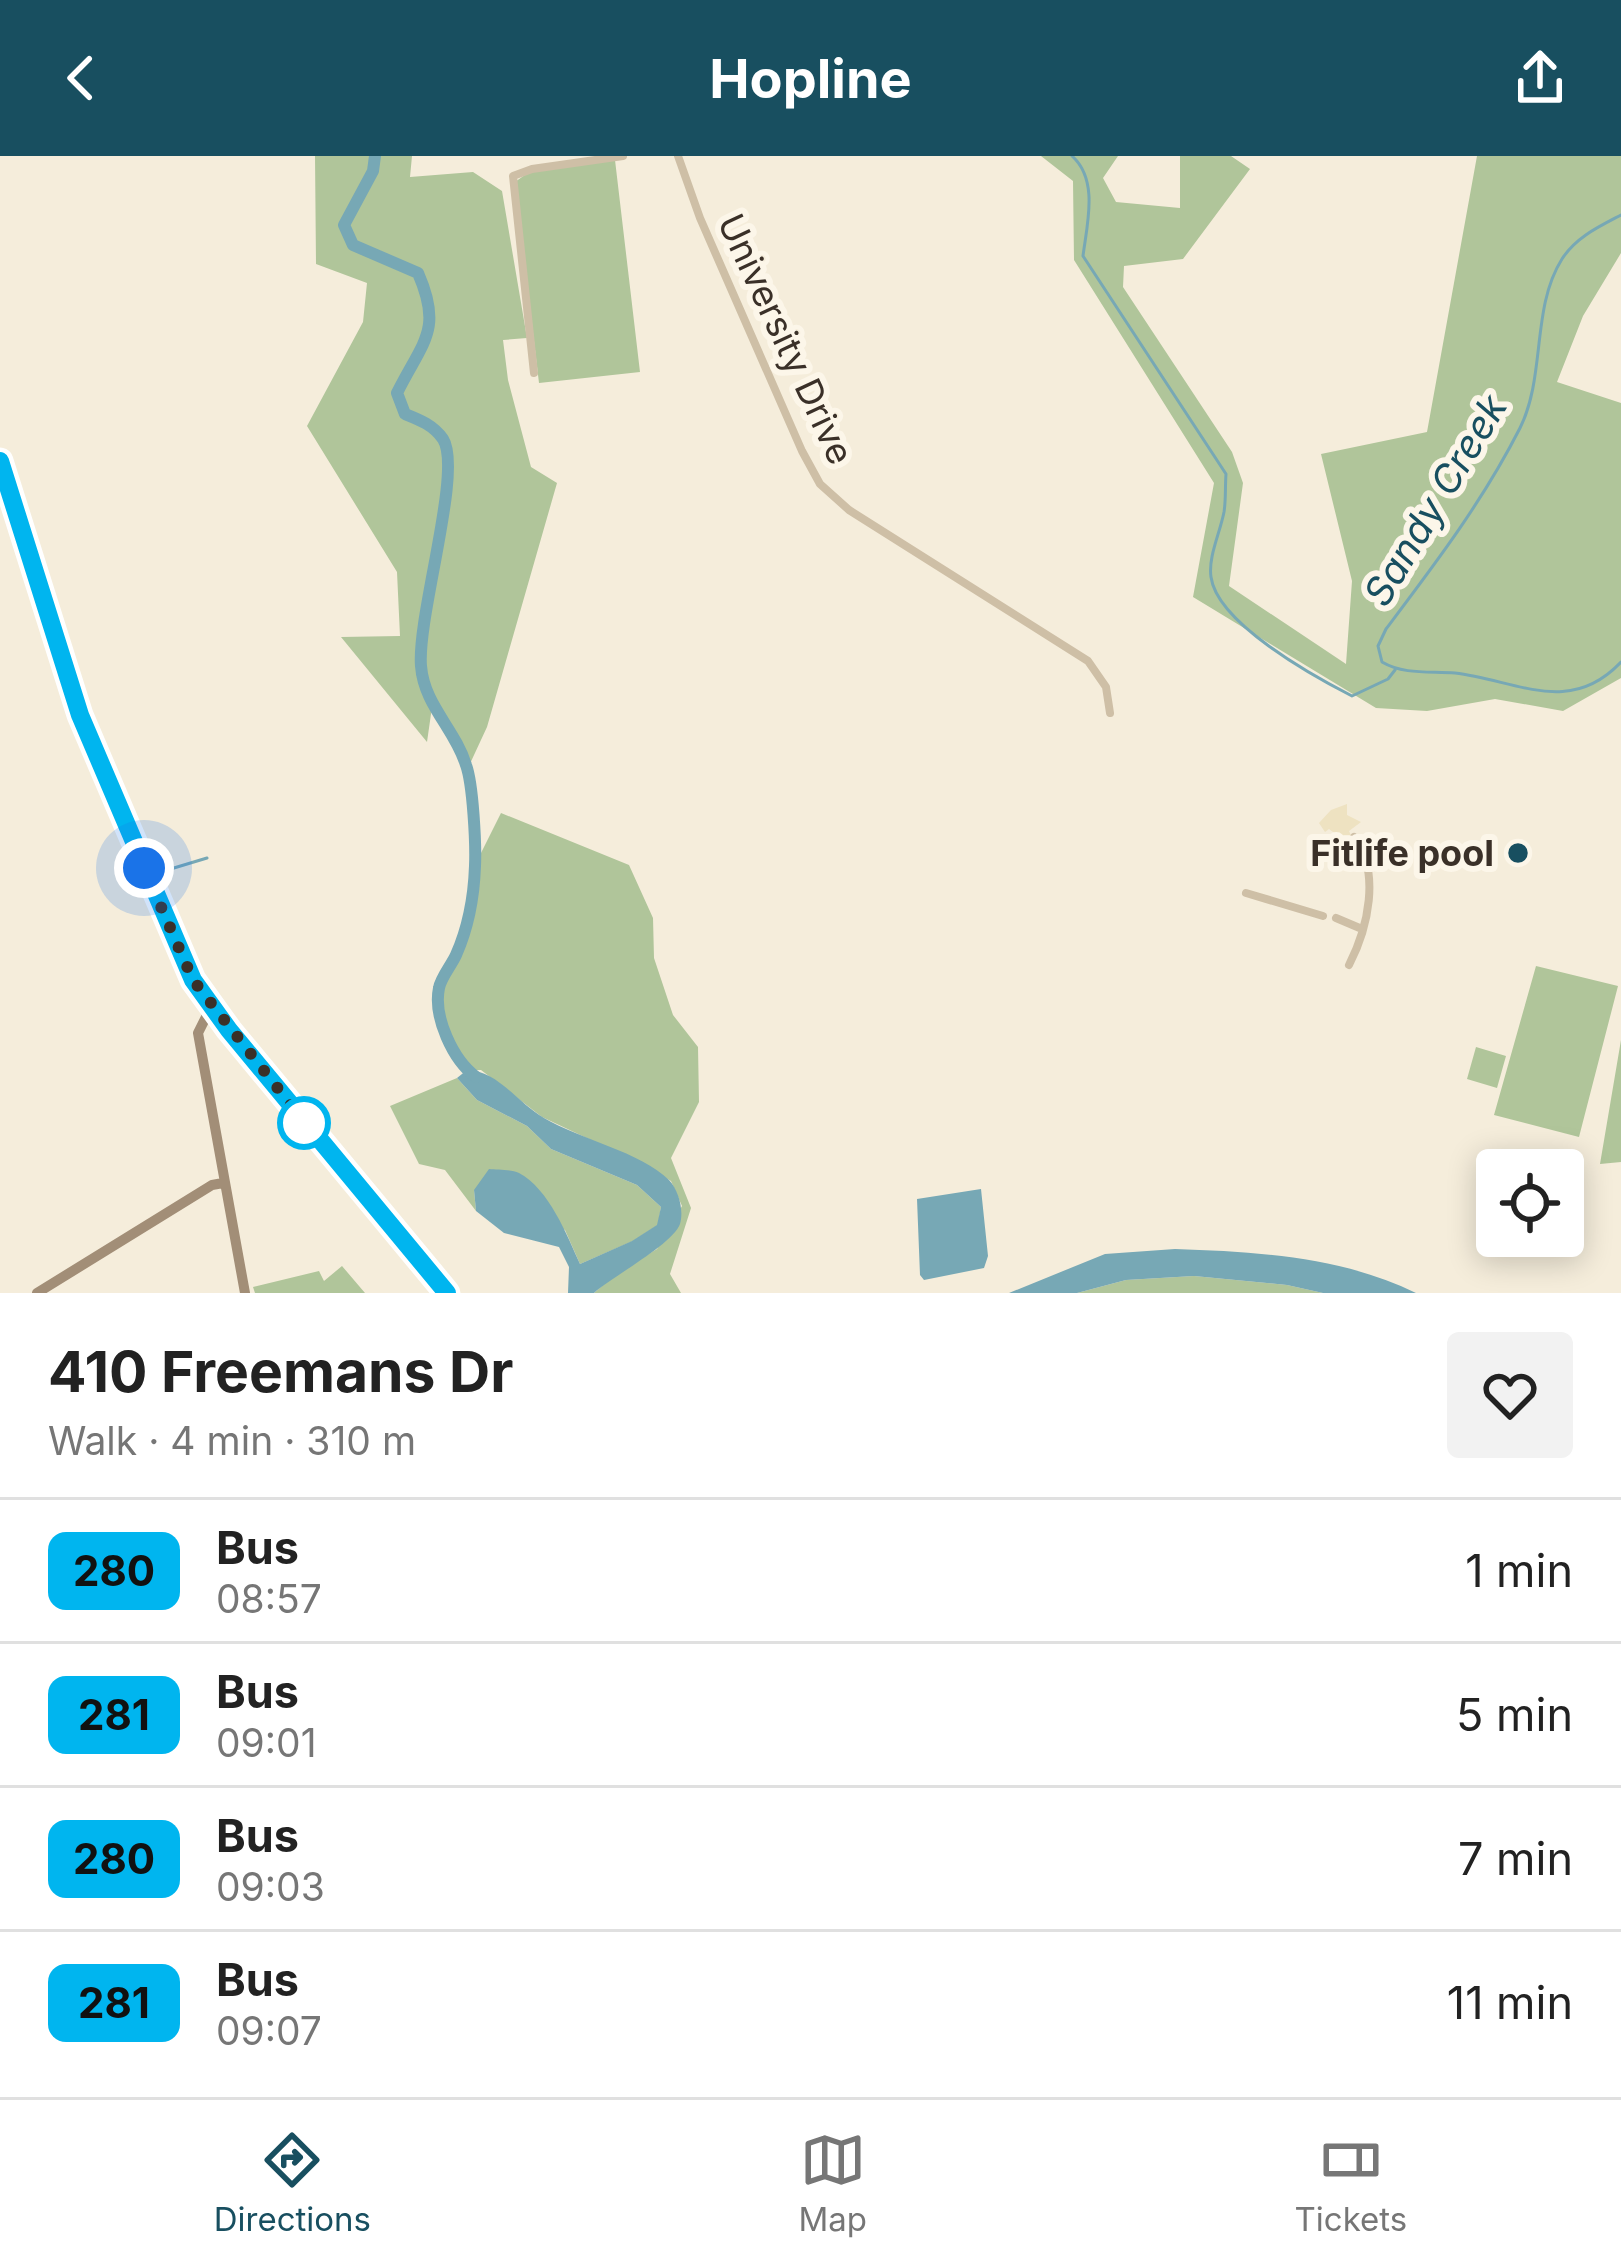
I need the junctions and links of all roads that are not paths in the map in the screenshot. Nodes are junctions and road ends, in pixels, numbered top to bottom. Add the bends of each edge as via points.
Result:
1 (623, 156) edge
2 (678, 156) edge
3 (526, 157) edge
4 (532, 169) junction
5 (535, 373) dead end
6 (0, 460) edge
7 (1110, 712) dead end
8 (1354, 837) dead end
9 (1246, 893) dead end
10 (1323, 916) dead end
11 (1336, 918) dead end
12 (1362, 929) junction
13 (1348, 965) dead end
14 (215, 1012) junction
15 (223, 1183) junction
16 (37, 1293) edge
17 (244, 1293) edge
18 (448, 1293) edge

1 - 4 street
2 - 7 street, University Drive via 820,484 1088,661 1106,687
3 - 4 street
4 - 5 street via 512,181
6 - 14 main road via 80,715 176,945
8 - 12 street via 1370,877
9 - 10 street
11 - 12 street
12 - 13 street
14 - 15 main road via 198,1033
14 - 18 main road
15 - 16 main road
15 - 17 main road

